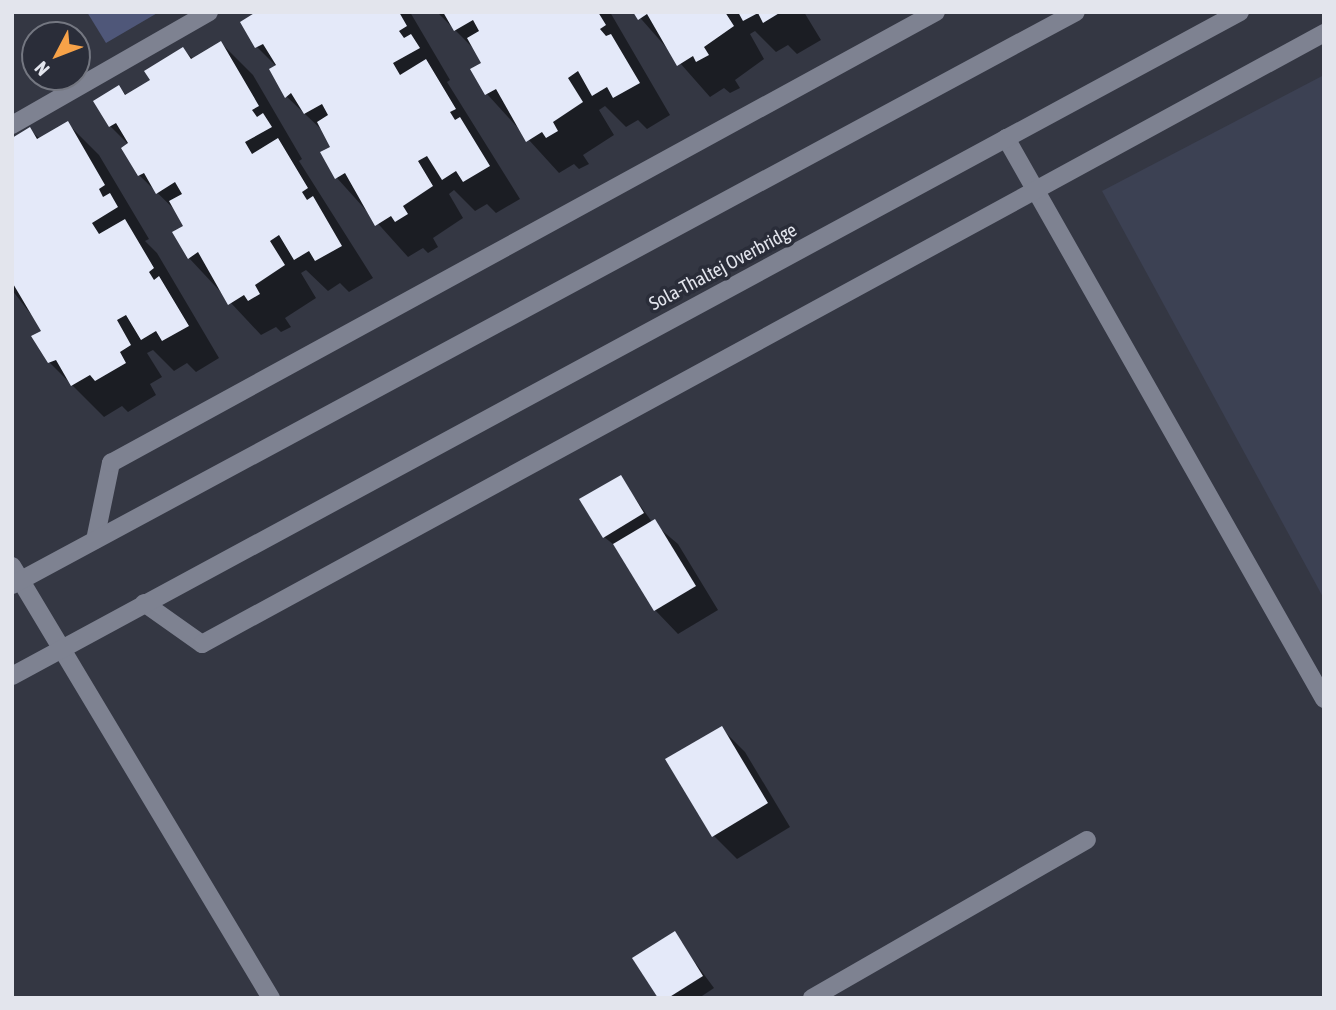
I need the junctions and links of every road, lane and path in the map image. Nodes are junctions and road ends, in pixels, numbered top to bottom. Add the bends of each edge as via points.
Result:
1 (209, 12) edge
2 (936, 12) edge
3 (1076, 12) edge
4 (1240, 12) edge
5 (1324, 33) edge
6 (12, 125) edge
7 (1006, 138) junction
8 (1034, 187) junction
9 (95, 540) junction
10 (15, 577) edge
11 (144, 603) junction
12 (62, 648) junction
13 (12, 676) edge
14 (1324, 699) edge
15 (1087, 841) dead end
16 (271, 998) edge
17 (812, 998) edge

1 - 6 street
2 - 9 street via 111,463
3 - 9 street
4 - 7 street, Sola-Thaltej Overbridge
5 - 8 street
7 - 8 street
7 - 11 street, Sola-Thaltej Overbridge
8 - 11 street via 202,644
8 - 14 street
9 - 10 street
10 - 12 street
11 - 12 street, Sola-Thaltej Overbridge
12 - 13 street, Sola-Thaltej Overbridge
12 - 16 street
15 - 17 street

